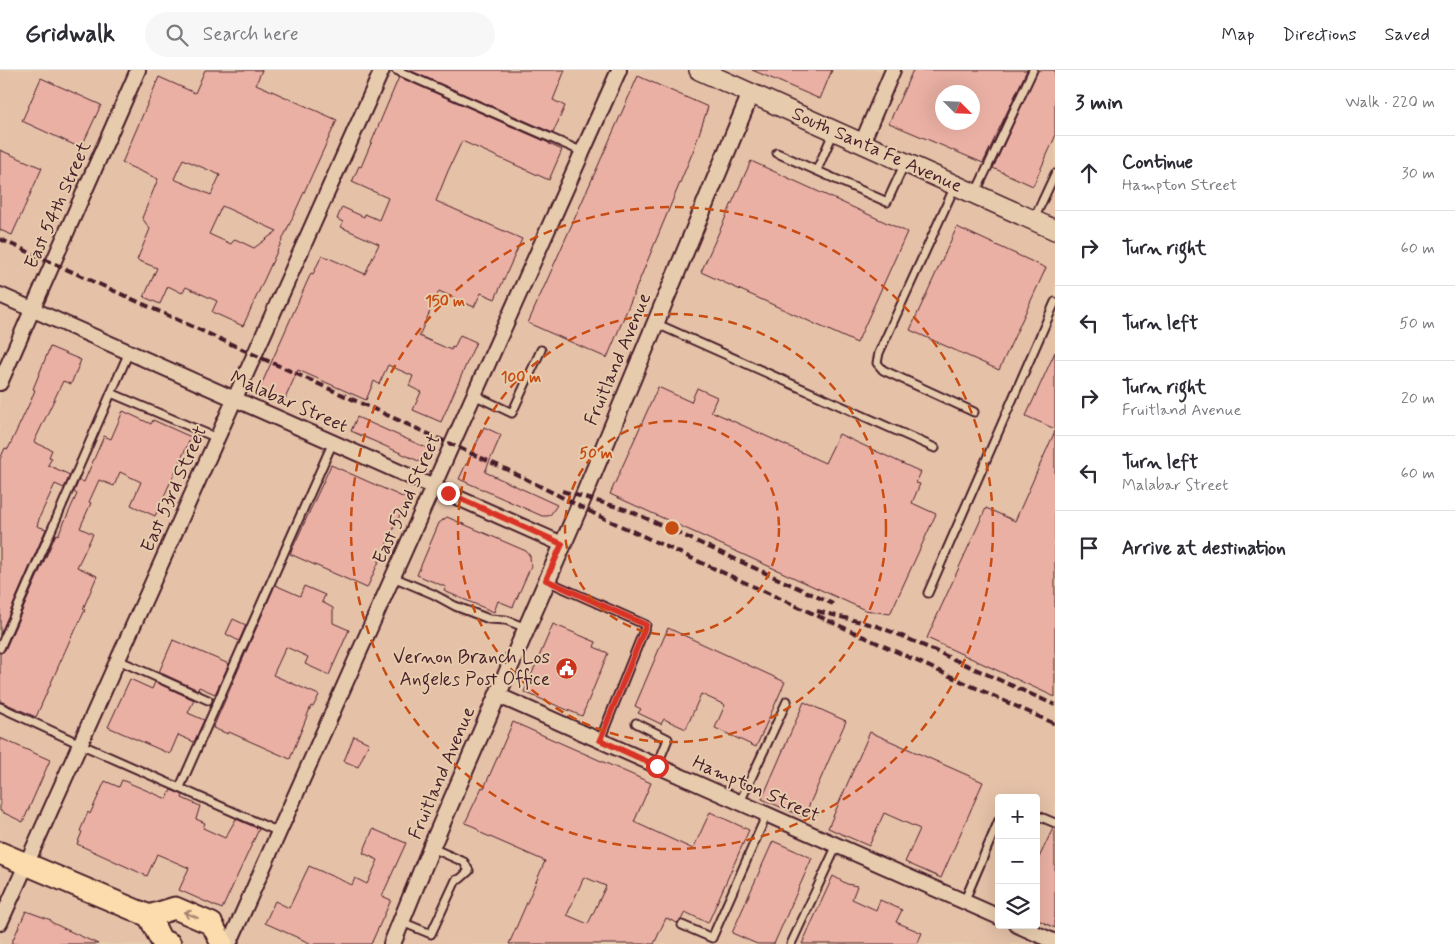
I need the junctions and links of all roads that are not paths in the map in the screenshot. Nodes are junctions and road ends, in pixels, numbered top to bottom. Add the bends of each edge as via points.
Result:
1 (138, 70) edge
2 (382, 70) edge
3 (396, 70) edge
4 (619, 70) edge
5 (699, 70) edge
6 (893, 70) edge
7 (1033, 70) edge
8 (751, 93) junction
9 (834, 131) junction
10 (862, 143) junction
11 (583, 152) junction
12 (777, 152) dead end
13 (905, 163) junction
14 (817, 170) junction
15 (1055, 174) edge
16 (956, 186) junction
17 (975, 194) junction
18 (1033, 220) junction
19 (1055, 230) edge
20 (0, 295) edge
21 (1055, 302) edge
22 (33, 309) junction
23 (655, 323) junction
24 (541, 350) dead end
25 (129, 352) junction
26 (0, 383) edge
27 (111, 393) junction
28 (474, 395) junction
29 (235, 399) junction
30 (974, 412) dead end
31 (217, 438) junction
32 (333, 442) junction
33 (935, 448) dead end
34 (433, 486) junction
35 (562, 544) junction
36 (393, 577) junction
37 (546, 580) junction
38 (928, 593) dead end
39 (526, 628) junction
40 (0, 648) edge
41 (118, 660) junction
42 (497, 695) junction
43 (208, 700) dead end
44 (787, 701) dead end
45 (0, 707) edge
46 (636, 724) dead end
47 (600, 740) junction
48 (80, 744) junction
49 (657, 766) junction
50 (180, 788) junction
51 (740, 802) junction
52 (767, 814) junction
53 (1040, 817) edge
54 (1055, 823) edge
55 (995, 829) edge
56 (279, 832) junction
57 (837, 845) junction
58 (431, 848) junction
59 (0, 853) edge
60 (26, 865) junction
61 (964, 902) junction
62 (995, 915) edge
63 (149, 916) junction
64 (402, 922) junction
65 (0, 923) edge
66 (682, 926) dead end
67 (1026, 929) edge
68 (1055, 942) edge
69 (170, 944) edge
70 (222, 944) edge
71 (229, 944) edge
72 (392, 944) edge
73 (791, 944) edge

1 - 22 street, East 54th Street
2 - 29 street, East 53rd Street
3 - 11 lane
4 - 11 street, East 52nd Street
5 - 8 main road, South Santa Fe Avenue
6 - 10 street
7 - 17 lane
8 - 9 main road, South Santa Fe Avenue
8 - 23 street, Fruitland Avenue
9 - 10 main road, South Santa Fe Avenue
9 - 14 lane
10 - 13 main road, South Santa Fe Avenue
11 - 28 street, East 52nd Street
12 - 14 lane
13 - 14 lane via 887,202
13 - 16 main road, South Santa Fe Avenue
15 - 18 lane
16 - 17 main road, South Santa Fe Avenue
16 - 30 lane via 877,363 883,370
17 - 18 main road, South Santa Fe Avenue
18 - 19 main road, South Santa Fe Avenue
20 - 22 street, Malabar Street
21 - 38 lane
22 - 25 street, Malabar Street
22 - 26 street, East 54th Street
23 - 33 lane
23 - 35 street, Fruitland Avenue
24 - 28 lane via 512,413
25 - 27 lane
25 - 29 street, Malabar Street
27 - 31 lane
27 - 40 lane
28 - 34 street, East 52nd Street
29 - 31 street, East 53rd Street
29 - 32 street, Malabar Street
31 - 41 street, East 53rd Street
32 - 34 street, Malabar Street
32 - 50 lane
34 - 35 street, Malabar Street
34 - 36 street, East 52nd Street
35 - 37 street, Fruitland Avenue
36 - 39 lane via 480,616 506,620
36 - 56 street, East 52nd Street
37 - 39 street, Fruitland Avenue
37 - 47 lane via 646,625
39 - 42 street, Fruitland Avenue
41 - 43 lane
41 - 48 street, East 53rd Street
42 - 47 street, Hampton Street
42 - 58 street, Fruitland Avenue
44 - 51 lane
45 - 48 lane
46 - 49 lane via 668,739
47 - 49 street, Hampton Street
48 - 50 lane
48 - 60 street, East 53rd Street
49 - 51 street, Hampton Street
50 - 56 lane
51 - 52 street, Hampton Street
52 - 57 street, Hampton Street
52 - 66 lane via 712,938
53 - 54 lane
55 - 61 lane
56 - 71 street, East 52nd Street
57 - 61 street, Hampton Street
57 - 73 lane
58 - 64 street, Fruitland Avenue
58 - 64 lane via 464,862 469,871 456,880 431,934
59 - 60 main road
60 - 63 main road
60 - 65 street, East 53rd Street
61 - 62 street, Hampton Street
63 - 69 main road via 161,940
70 -> 63 main road via 212,924 175,908
64 - 72 street, Fruitland Avenue
67 - 68 street

